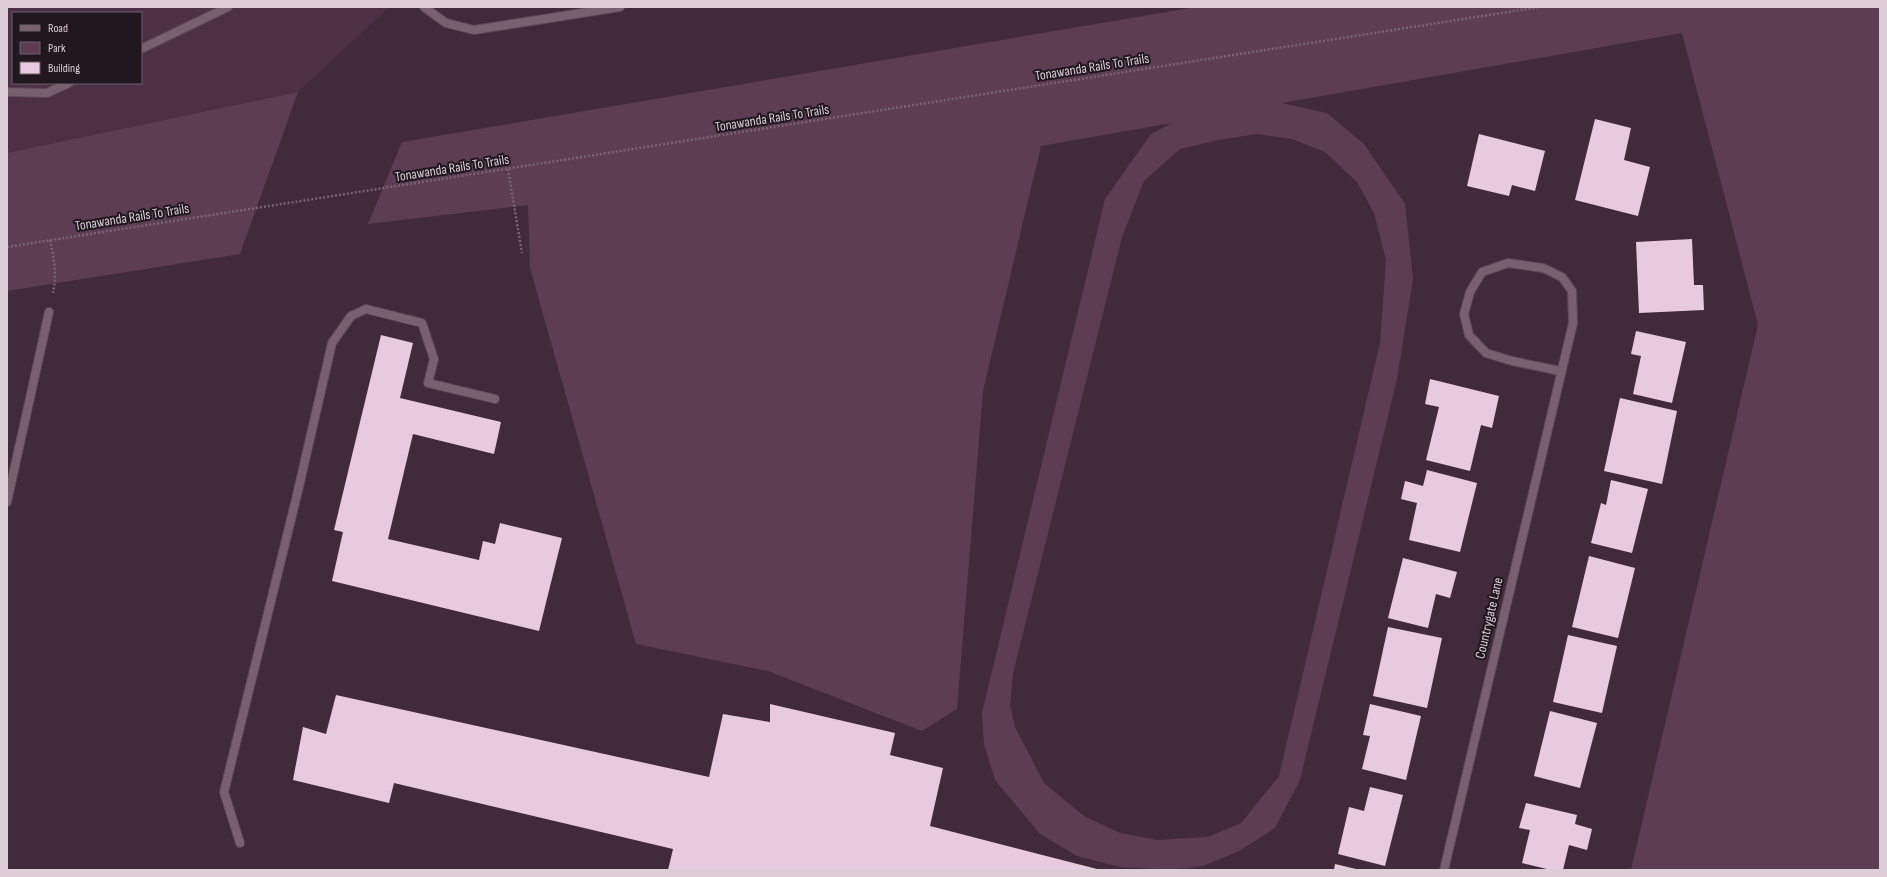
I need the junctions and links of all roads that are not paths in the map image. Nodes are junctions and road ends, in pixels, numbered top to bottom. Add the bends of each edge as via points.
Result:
1 (228, 7) edge
2 (424, 7) edge
3 (620, 7) edge
4 (142, 49) edge
5 (67, 84) edge
6 (7, 92) edge
7 (49, 312) road end
8 (1560, 371) junction
9 (495, 399) dead end
10 (7, 502) edge
11 (240, 843) dead end
12 (1444, 870) edge

1 - 4 street
2 - 3 street via 446,23 474,30
5 - 6 street via 47,94
7 - 10 street
8 - 8 street, Countrygate Lane via 1573,323 1572,290 1562,277 1543,268 1508,263 1482,272 1470,292 1464,314 1469,335 1486,352 1512,361
8 - 12 street, Countrygate Lane
9 - 11 street via 428,383 434,359 422,323 366,309 351,316 332,343 224,792

